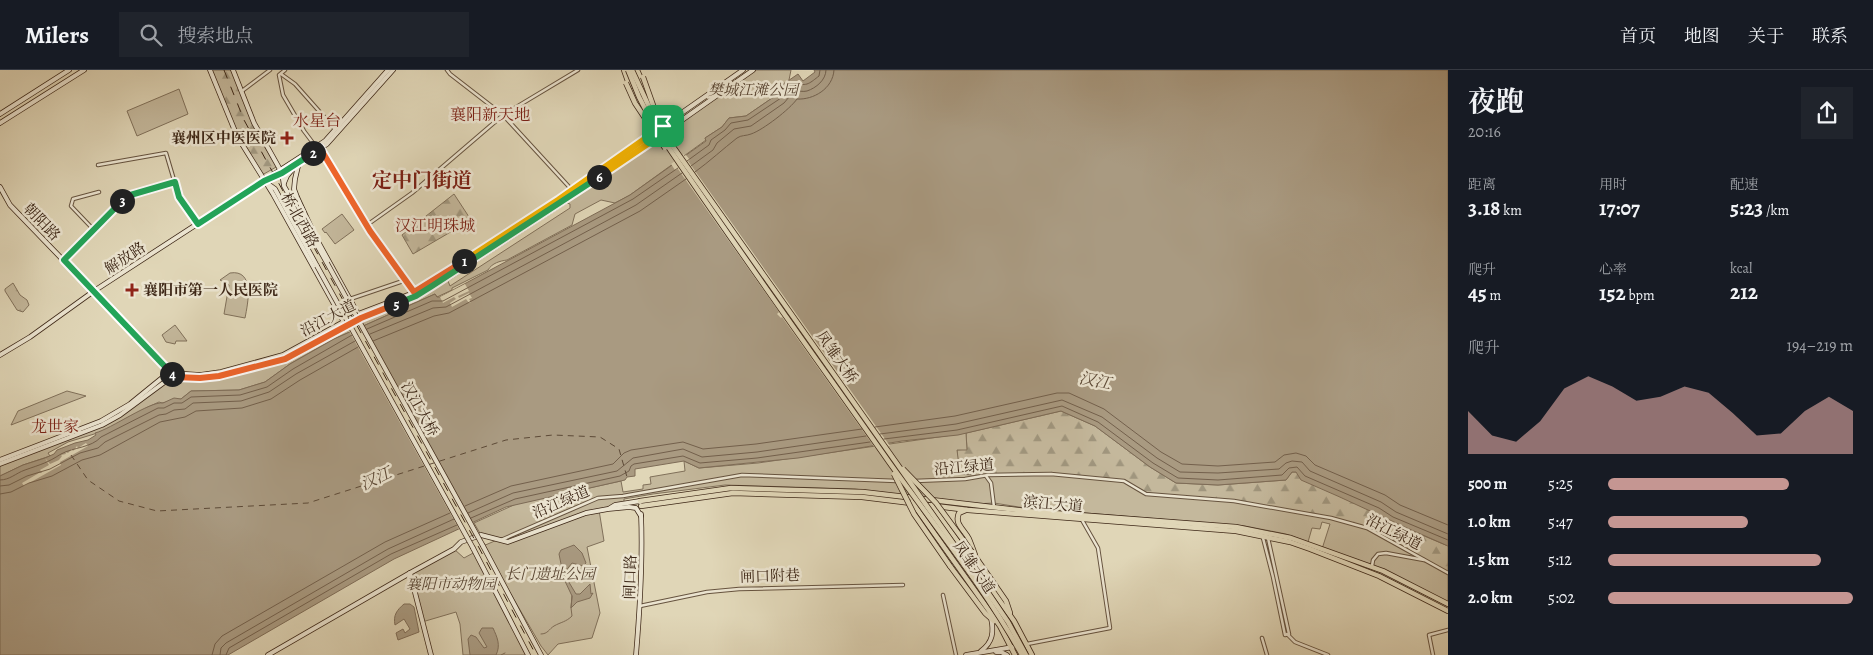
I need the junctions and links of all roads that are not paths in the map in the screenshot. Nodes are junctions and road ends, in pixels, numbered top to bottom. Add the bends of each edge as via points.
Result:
1 (69, 70) edge
2 (84, 70) edge
3 (210, 70) edge
4 (233, 70) edge
5 (270, 70) edge
6 (285, 70) edge
7 (388, 70) edge
8 (393, 70) edge
9 (447, 70) edge
10 (578, 70) edge
11 (624, 70) edge
12 (628, 70) edge
13 (632, 70) edge
14 (638, 70) edge
15 (743, 70) edge
16 (753, 70) edge
17 (281, 74) junction
18 (240, 92) junction
19 (0, 114) edge
20 (503, 115) junction
21 (0, 123) edge
22 (663, 126) junction
23 (335, 129) junction
24 (667, 131) junction
25 (654, 136) junction
26 (318, 148) junction
27 (680, 161) junction
28 (299, 162) junction
29 (98, 165) dead end
30 (281, 172) junction
31 (264, 181) junction
32 (175, 182) junction
33 (284, 186) junction
34 (0, 187) edge
35 (572, 190) junction
36 (100, 192) dead end
37 (198, 224) junction
38 (367, 225) junction
39 (93, 229) junction
40 (64, 260) junction
41 (406, 280) junction
42 (94, 291) junction
43 (414, 292) junction
44 (350, 299) junction
45 (359, 316) junction
46 (345, 324) junction
47 (0, 355) edge
48 (173, 375) junction
49 (893, 458) junction
50 (0, 460) edge
51 (888, 461) junction
52 (0, 464) edge
53 (986, 476) junction
54 (623, 496) junction
55 (908, 497) junction
56 (928, 499) junction
57 (886, 500) junction
58 (624, 503) junction
59 (640, 503) junction
60 (912, 503) junction
61 (932, 505) junction
62 (994, 507) junction
63 (608, 509) junction
64 (968, 510) junction
65 (641, 516) junction
66 (1082, 519) junction
67 (927, 523) junction
68 (1266, 537) junction
69 (500, 540) junction
70 (978, 560) junction
71 (1426, 560) junction
72 (1372, 566) junction
73 (410, 573) junction
74 (1448, 573) edge
75 (903, 585) dead end
76 (943, 595) dead end
77 (1448, 604) edge
78 (640, 606) junction
79 (1448, 611) edge
80 (991, 618) junction
81 (1014, 621) junction
82 (1000, 626) junction
83 (1448, 630) edge
84 (1262, 638) dead end
85 (1026, 644) junction
86 (1011, 647) junction
87 (979, 653) junction
88 (268, 655) edge
89 (431, 655) edge
90 (528, 655) edge
91 (541, 655) edge
92 (636, 655) edge
93 (956, 655) edge
94 (966, 655) edge
95 (1007, 655) edge
96 (1015, 655) edge
97 (1022, 655) edge
98 (1026, 655) edge
99 (1032, 655) edge
100 (1267, 655) edge
101 (1328, 655) edge
102 (1433, 655) edge

1 - 19 main road
2 - 21 main road
3 - 31 main road, 桥北西路 via 238,136
4 - 18 main road, 汉江大桥
5 - 18 street
6 - 17 street
7 - 23 main road, 解放路
8 - 26 main road, 解放路 via 327,144
9 - 20 street
10 - 20 street
11 - 25 main road
11 - 27 main road, bridge via 626,83 650,128
12 - 27 main road, 凤雏大桥, bridge via 654,126
13 - 27 main road, 凤雏大桥, bridge via 657,124
14 - 22 main road
14 - 27 main road, bridge via 659,122
15 - 22 main road, 沿江大道
16 - 24 main road, 沿江大道
17 - 23 street via 295,84
17 - 26 street via 283,95 304,132
18 - 30 main road, 汉江大桥
20 - 35 street
20 - 38 street via 412,193
22 - 24 main road
22 - 25 main road, 沿江大道
23 - 26 main road, 解放路
24 - 25 main road, 沿江大道
25 - 35 main road, 沿江大道
25 - 45 main road, 沿江大道 via 545,214 416,296
26 - 28 main road, 解放路
26 - 30 main road, 解放路
26 - 38 street
27 - 49 main road, 凤雏大桥, bridge
27 - 51 main road, 凤雏大桥, bridge
28 - 30 main road, 解放路
28 - 33 main road via 287,176
28 - 44 main road via 294,189 316,238
29 - 32 street via 166,153
30 - 31 main road, 解放路
30 - 33 main road, 汉江大桥
31 - 33 main road via 278,179
31 - 37 main road, 解放路
31 - 46 main road, 桥北西路
31 - 90 main road, 汉江大桥, bridge via 275,189 473,548
32 - 37 street via 179,197
32 - 39 street via 127,196
33 - 91 main road, 汉江大桥, bridge
34 - 40 main road, 朝阳路 via 10,205
35 - 43 main road, 沿江大道
36 - 39 street via 73,199 71,206
37 - 42 main road, 解放路
38 - 41 street
39 - 40 street
40 - 42 main road, 朝阳路
41 - 43 street
41 - 44 street
42 - 47 main road, 解放路
42 - 48 main road, 朝阳路
43 - 45 main road, 沿江大道
44 - 45 main road
45 - 46 main road, 沿江大道
46 - 48 main road, 沿江大道 via 278,361 219,376
48 - 50 main road via 162,378 130,404 101,421
48 - 52 main road via 102,425
49 - 70 main road, bridge via 936,503
49 - 98 main road, 凤雏大桥, bridge via 1008,622
51 - 80 main road, bridge via 914,514
51 - 97 main road, 凤雏大桥, bridge via 1005,624
53 - 54 street, 沿江绿道 via 920,481 742,475
53 - 62 street via 991,483
53 - 71 street, 沿江绿道 via 1051,474 1124,481 1146,494 1234,501 1332,518 1366,528
54 - 58 main road
54 - 69 street, 沿江绿道 via 598,498
55 - 56 main road, 滨江大道
55 - 59 main road, 滨江大道 via 863,492 732,488
55 - 60 main road, 凤雏大道
56 - 61 main road, 凤雏大道
56 - 62 main road, 滨江大道
57 - 59 main road, 滨江大道 via 732,493
57 - 60 main road, 滨江大道
57 - 67 main road via 910,508
58 - 59 main road
58 - 63 main road
59 - 65 main road, 闸口路
60 - 61 main road, 滨江大道
60 - 67 main road, 凤雏大道
61 - 64 main road, 滨江大道
61 - 81 main road, 凤雏大道
62 - 72 main road, 滨江大道 via 1236,527 1291,538
63 - 65 main road via 636,508
63 - 69 main road via 586,513 510,541
64 - 66 main road, 滨江大道
64 - 70 main road via 959,512 958,524
65 - 78 main road, 闸口路
66 - 68 main road, 滨江大道 via 1236,531
66 - 85 street via 1098,548 1110,628
67 - 82 main road, 凤雏大道
68 - 79 main road, 滨江大道 via 1290,542 1379,576
68 - 101 street via 1285,635
69 - 73 main road via 481,535 461,542
70 - 81 main road via 1006,601
71 - 72 street, 沿江绿道 via 1386,553 1378,554
71 - 74 street, 沿江绿道
72 - 77 main road, 滨江大道
73 - 88 main road
73 - 89 main road
75 - 78 street, 闸口附巷 via 739,589
76 - 93 street
78 - 92 main road, 闸口路
80 - 82 main road
80 - 87 main road via 993,635 990,643
81 - 85 main road, 凤雏大道
82 - 86 main road, 凤雏大道
83 - 102 street via 1429,635
84 - 100 street
85 - 86 main road
85 - 99 main road, 凤雏大道
86 - 87 main road
86 - 96 main road, 凤雏大道
87 - 94 main road
87 - 95 main road via 1001,652

